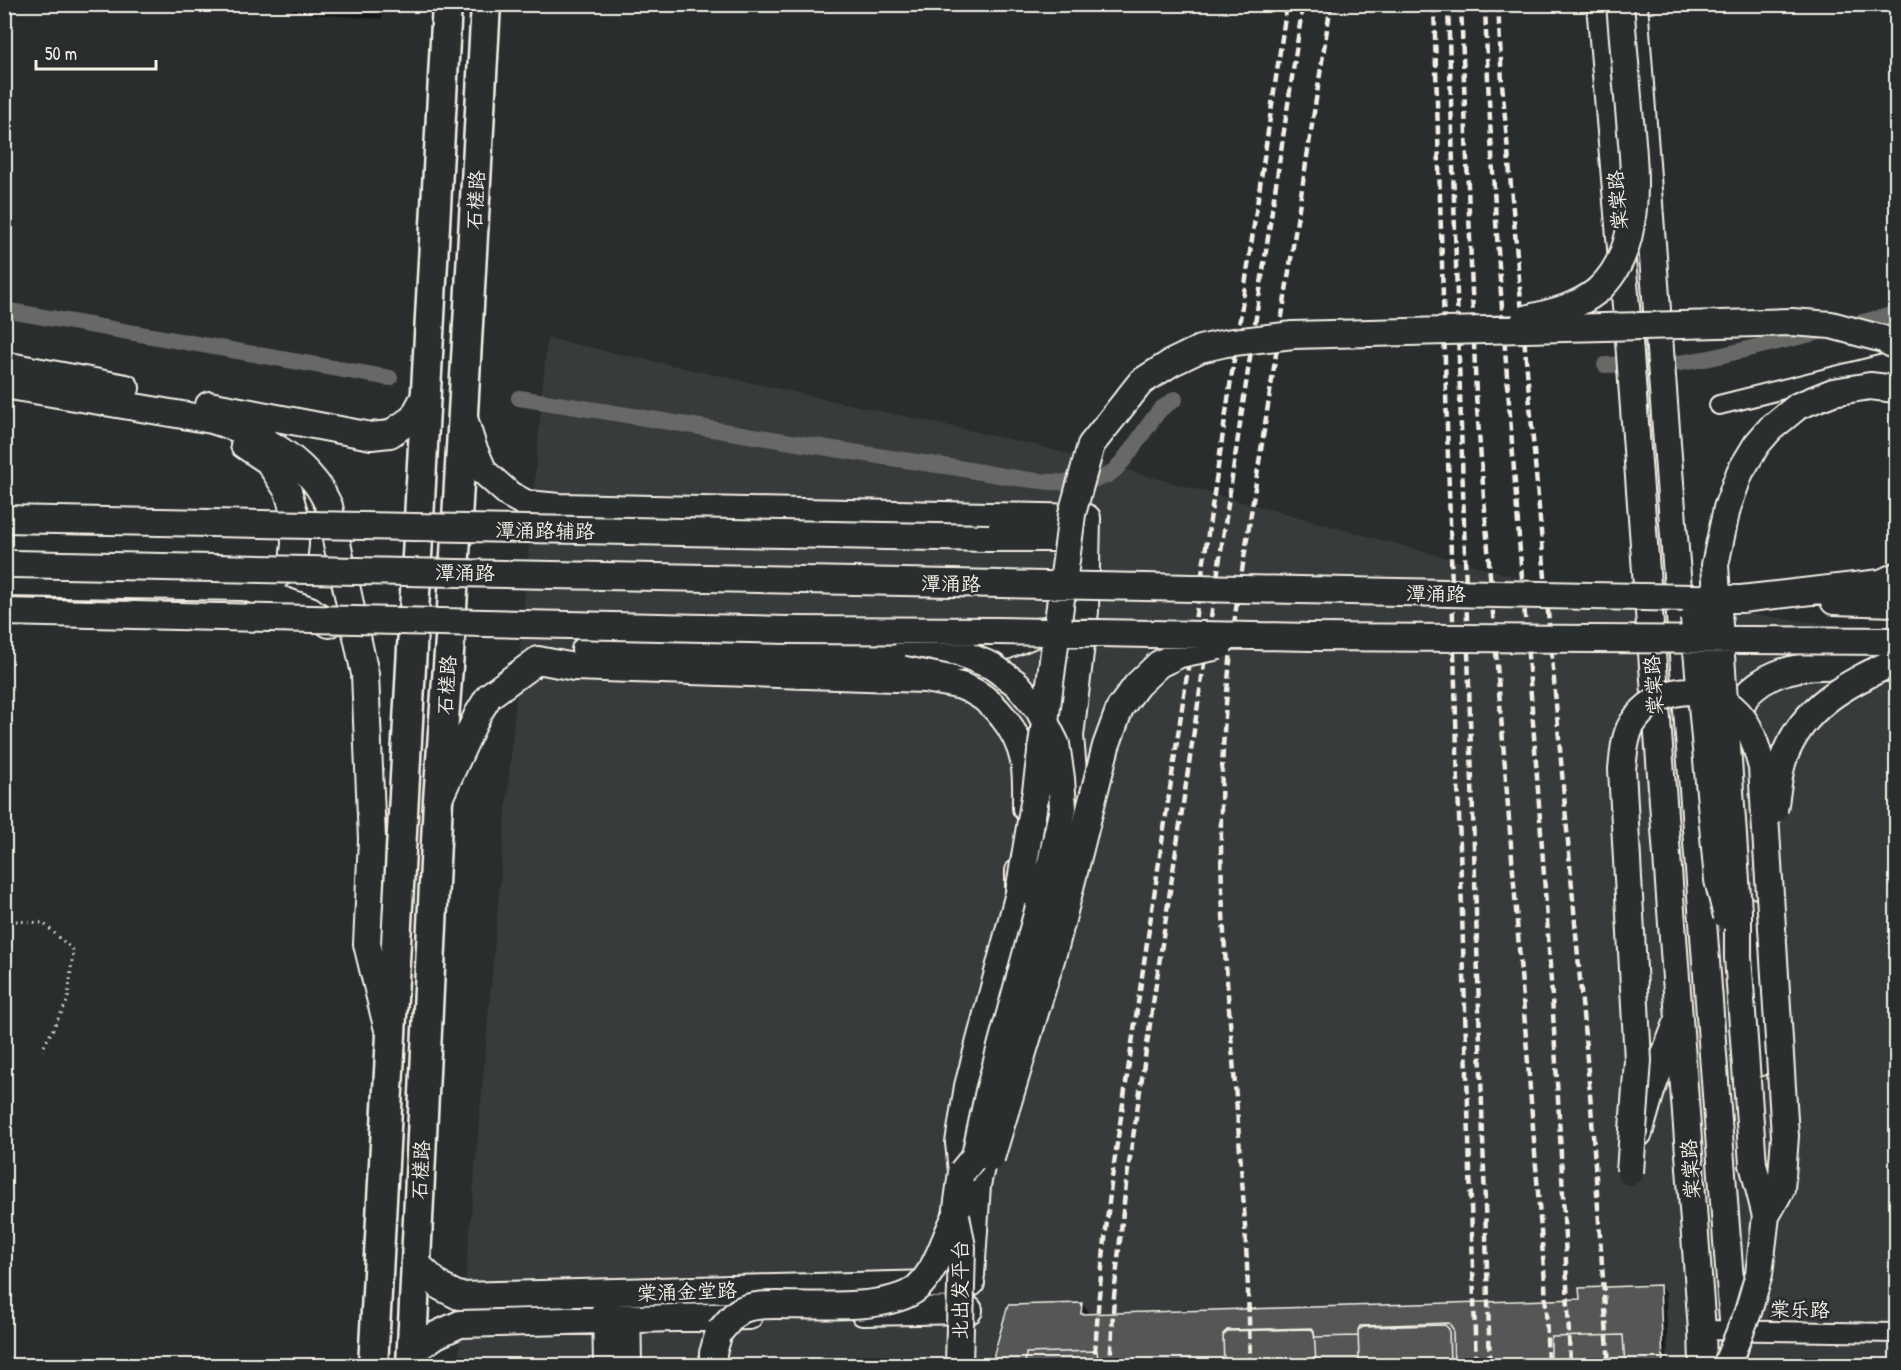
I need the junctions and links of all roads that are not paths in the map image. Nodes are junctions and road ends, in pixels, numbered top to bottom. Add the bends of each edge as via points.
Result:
1 (447, 4) edge
2 (486, 4) edge
3 (1600, 4) edge
4 (1620, 4) edge
5 (1634, 4) edge
6 (1467, 329) junction
7 (1896, 346) edge
8 (1896, 361) edge
9 (4, 365) edge
10 (4, 385) edge
11 (1896, 389) edge
12 (426, 394) junction
13 (1719, 405) dead end
14 (463, 413) junction
15 (182, 415) junction
16 (4, 519) edge
17 (1724, 523) junction
18 (1086, 538) junction
19 (1677, 562) junction
20 (7, 568) edge
21 (1896, 576) edge
22 (245, 587) junction
23 (1741, 599) junction
24 (1896, 603) edge
25 (1084, 611) junction
26 (4, 612) edge
27 (788, 630) junction
28 (1311, 637) junction
29 (1896, 641) edge
30 (953, 659) junction
31 (538, 660) junction
32 (1896, 661) edge
33 (1896, 668) edge
34 (365, 674) junction
35 (1739, 755) junction
36 (438, 800) junction
37 (1767, 846) junction
38 (1019, 893) junction
39 (1738, 957) junction
40 (1679, 1020) junction
41 (390, 1042) junction
42 (962, 1172) junction
43 (1766, 1216) junction
44 (965, 1222) junction
45 (416, 1263) junction
46 (962, 1283) junction
47 (616, 1293) junction
48 (959, 1310) junction
49 (617, 1320) junction
50 (1702, 1330) junction
51 (1735, 1330) junction
52 (1896, 1333) edge
53 (412, 1359) edge
54 (373, 1365) edge
55 (607, 1365) edge
56 (628, 1365) edge
57 (713, 1365) edge
58 (959, 1365) edge
59 (967, 1365) edge
60 (1703, 1365) edge
61 (1726, 1365) edge
62 (1736, 1365) edge

1 - 12 main road, 石槎路
2 - 14 main road, 石槎路
3 - 40 street, 棠棠路
4 - 6 street, bridge via 1635,179 1629,235 1619,260 1598,290 1578,303 1559,311
5 - 19 street, 棠棠路
6 - 7 street, bridge via 1792,322 1831,326
6 - 38 street, bridge via 1293,335 1226,343 1200,349 1171,363 1142,382 1121,406 1091,445 1072,514
8 - 13 street
9 - 12 street via 371,436 390,434 413,418
10 - 15 street
11 - 17 street, bridge via 1870,386 1842,390 1798,406 1757,444 1740,472
12 - 41 main road, 石槎路
14 - 18 street via 484,472 527,504 1087,518
14 - 36 main road, 石槎路
15 - 22 street via 236,438 268,461 288,491 294,512 293,562 273,579
15 - 34 street via 232,426 286,453 316,482 329,506
16 - 18 street, 潭涌路辅路, bridge
17 - 35 street
17 - 39 street, bridge via 1715,565
18 - 25 street
19 - 39 street, bridge via 1694,618 1718,880
19 - 51 street, 棠棠路
20 - 22 street
20 - 23 street, 潭涌路, bridge
21 - 23 street via 1881,583
22 - 34 street via 310,610 341,633
23 - 24 street, 潭涌路
25 - 30 street via 998,650
25 - 44 street via 1070,736 1072,807
26 - 27 street, bridge
27 - 28 street, bridge
27 - 42 street, bridge via 915,643 958,652 992,666 1017,684 1039,710 1056,744 1062,808 1052,863 975,1156
28 - 29 street, bridge
28 - 44 street, bridge via 1180,654 1159,664 1120,708 1106,746 1056,943 991,1158
30 - 31 street via 577,650
30 - 46 street via 973,669 1001,693 1022,722 1047,759 1051,801 972,1136 956,1243
31 - 36 street via 489,696
31 - 38 street, bridge via 574,667 924,679 961,687 985,700 1004,718 1023,760 1026,809 1019,851
32 - 37 street, bridge via 1842,688 1815,708 1797,733 1783,760
33 - 35 street via 1805,667 1767,679 1743,701
34 - 41 street via 372,839 367,944
35 - 51 street via 1765,1175
36 - 45 main road, 石槎路
37 - 40 street, bridge via 1762,767 1753,734 1737,712 1701,691 1664,696 1643,711 1631,726 1623,769 1638,1060 1630,1172 1646,1105
37 - 43 street, bridge via 1785,1136 1781,1189
38 - 42 street via 968,1086 959,1143
39 - 43 street, bridge via 1753,1164
40 - 50 street, 棠棠路
41 - 54 main road, 石槎路
42 - 44 street
43 - 61 street, bridge via 1759,1274
44 - 46 street
44 - 57 street, bridge via 915,1289 886,1301 770,1305 739,1311 719,1332
44 - 58 street, 北出发平台, bridge
45 - 47 street, 棠涌金堂路 via 441,1287 459,1296
45 - 53 main road, 石槎路
46 - 47 street, 棠涌金堂路
46 - 48 street
47 - 49 street
48 - 49 street, 棠涌金堂路
48 - 59 street
49 - 53 street, 棠涌金堂路 via 460,1324 436,1335
49 - 55 street
49 - 56 street
50 - 51 street, 棠乐路
50 - 60 street, 棠棠路
51 - 52 street, 棠乐路
51 - 62 street, 棠棠路

